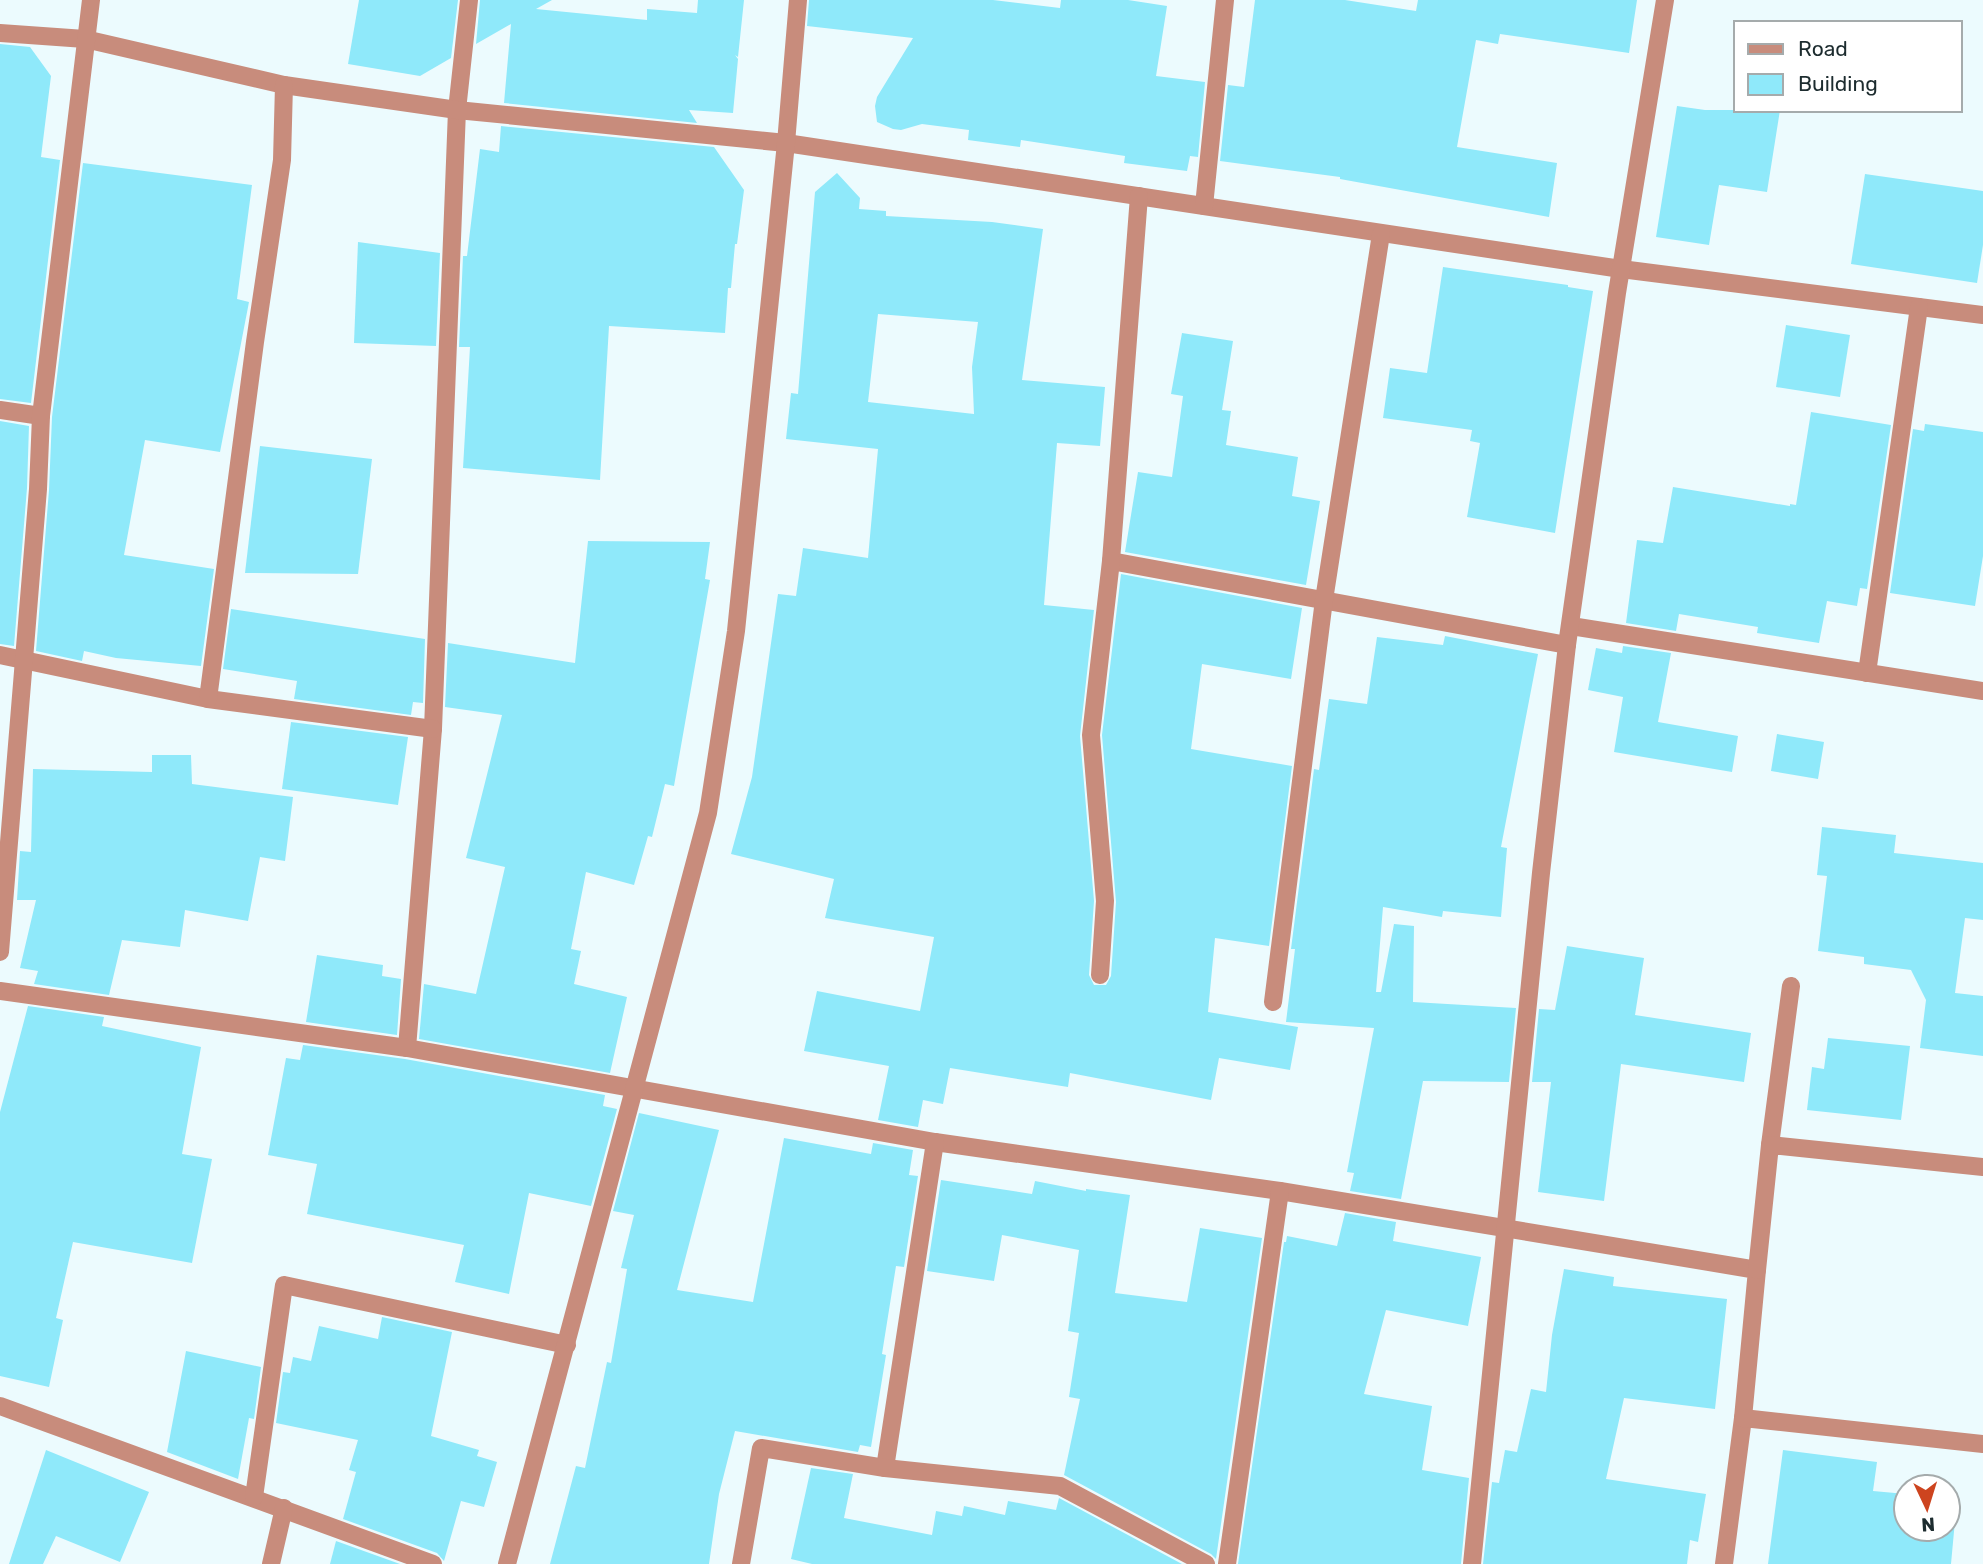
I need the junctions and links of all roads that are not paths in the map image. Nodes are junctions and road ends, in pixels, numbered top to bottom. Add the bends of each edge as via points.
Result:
1 (90, 0) edge
2 (469, 0) edge
3 (798, 0) edge
4 (1225, 0) edge
5 (1665, 0) edge
6 (0, 33) edge
7 (85, 38) junction
8 (284, 85) junction
9 (457, 110) junction
10 (786, 143) junction
11 (1139, 196) junction
12 (1204, 206) junction
13 (1381, 234) junction
14 (1620, 269) junction
15 (1919, 307) junction
16 (1983, 315) edge
17 (0, 410) edge
18 (41, 416) junction
19 (1111, 561) junction
20 (1324, 600) junction
21 (1571, 626) junction
22 (1567, 645) junction
23 (0, 655) edge
24 (24, 660) junction
25 (1867, 673) junction
26 (1983, 691) edge
27 (208, 699) junction
28 (433, 729) junction
29 (4, 839) edge
30 (0, 952) edge
31 (1100, 975) dead end
32 (1791, 986) dead end
33 (0, 992) edge
34 (1273, 1002) dead end
35 (407, 1048) junction
36 (633, 1088) junction
37 (936, 1142) junction
38 (1770, 1145) junction
39 (1983, 1167) edge
40 (1280, 1191) junction
41 (1506, 1228) junction
42 (1758, 1270) junction
43 (568, 1345) junction
44 (0, 1406) edge
45 (1743, 1418) junction
46 (1983, 1444) edge
47 (885, 1468) junction
48 (254, 1497) junction
49 (284, 1508) junction
50 (271, 1564) edge
51 (433, 1564) edge
52 (507, 1564) edge
53 (741, 1564) edge
54 (1206, 1564) edge
55 (1227, 1564) edge
56 (1472, 1564) edge
57 (1724, 1564) edge

1 - 7 street
2 - 9 street
3 - 10 street
4 - 12 street
5 - 14 street
6 - 7 street
7 - 8 street
7 - 18 street
8 - 9 street
8 - 27 street via 282,160
9 - 10 street
9 - 28 street
10 - 11 street
10 - 36 street via 736,631 708,813
11 - 12 street
11 - 19 street
12 - 13 street
13 - 14 street
13 - 20 street
14 - 15 street
14 - 21 street
15 - 16 street
15 - 25 street
17 - 18 street
18 - 24 street
19 - 20 street
19 - 31 street via 1091,735 1105,901
20 - 22 street
20 - 34 street
21 - 22 street
21 - 25 street
22 - 41 street
23 - 24 street
24 - 27 street
24 - 29 street
25 - 26 street
27 - 28 street
28 - 35 street
29 - 30 street
32 - 38 street
33 - 35 street
35 - 36 street
36 - 37 street
36 - 43 street
37 - 40 street
37 - 47 street
38 - 39 street
38 - 42 street
40 - 41 street
40 - 55 street
41 - 42 street
41 - 56 street
42 - 45 street
43 - 48 street via 284,1285
43 - 52 street
44 - 48 street
45 - 46 street
45 - 57 street
47 - 53 street via 761,1448
47 - 54 street via 1060,1486
48 - 49 street
49 - 50 street
49 - 51 street

